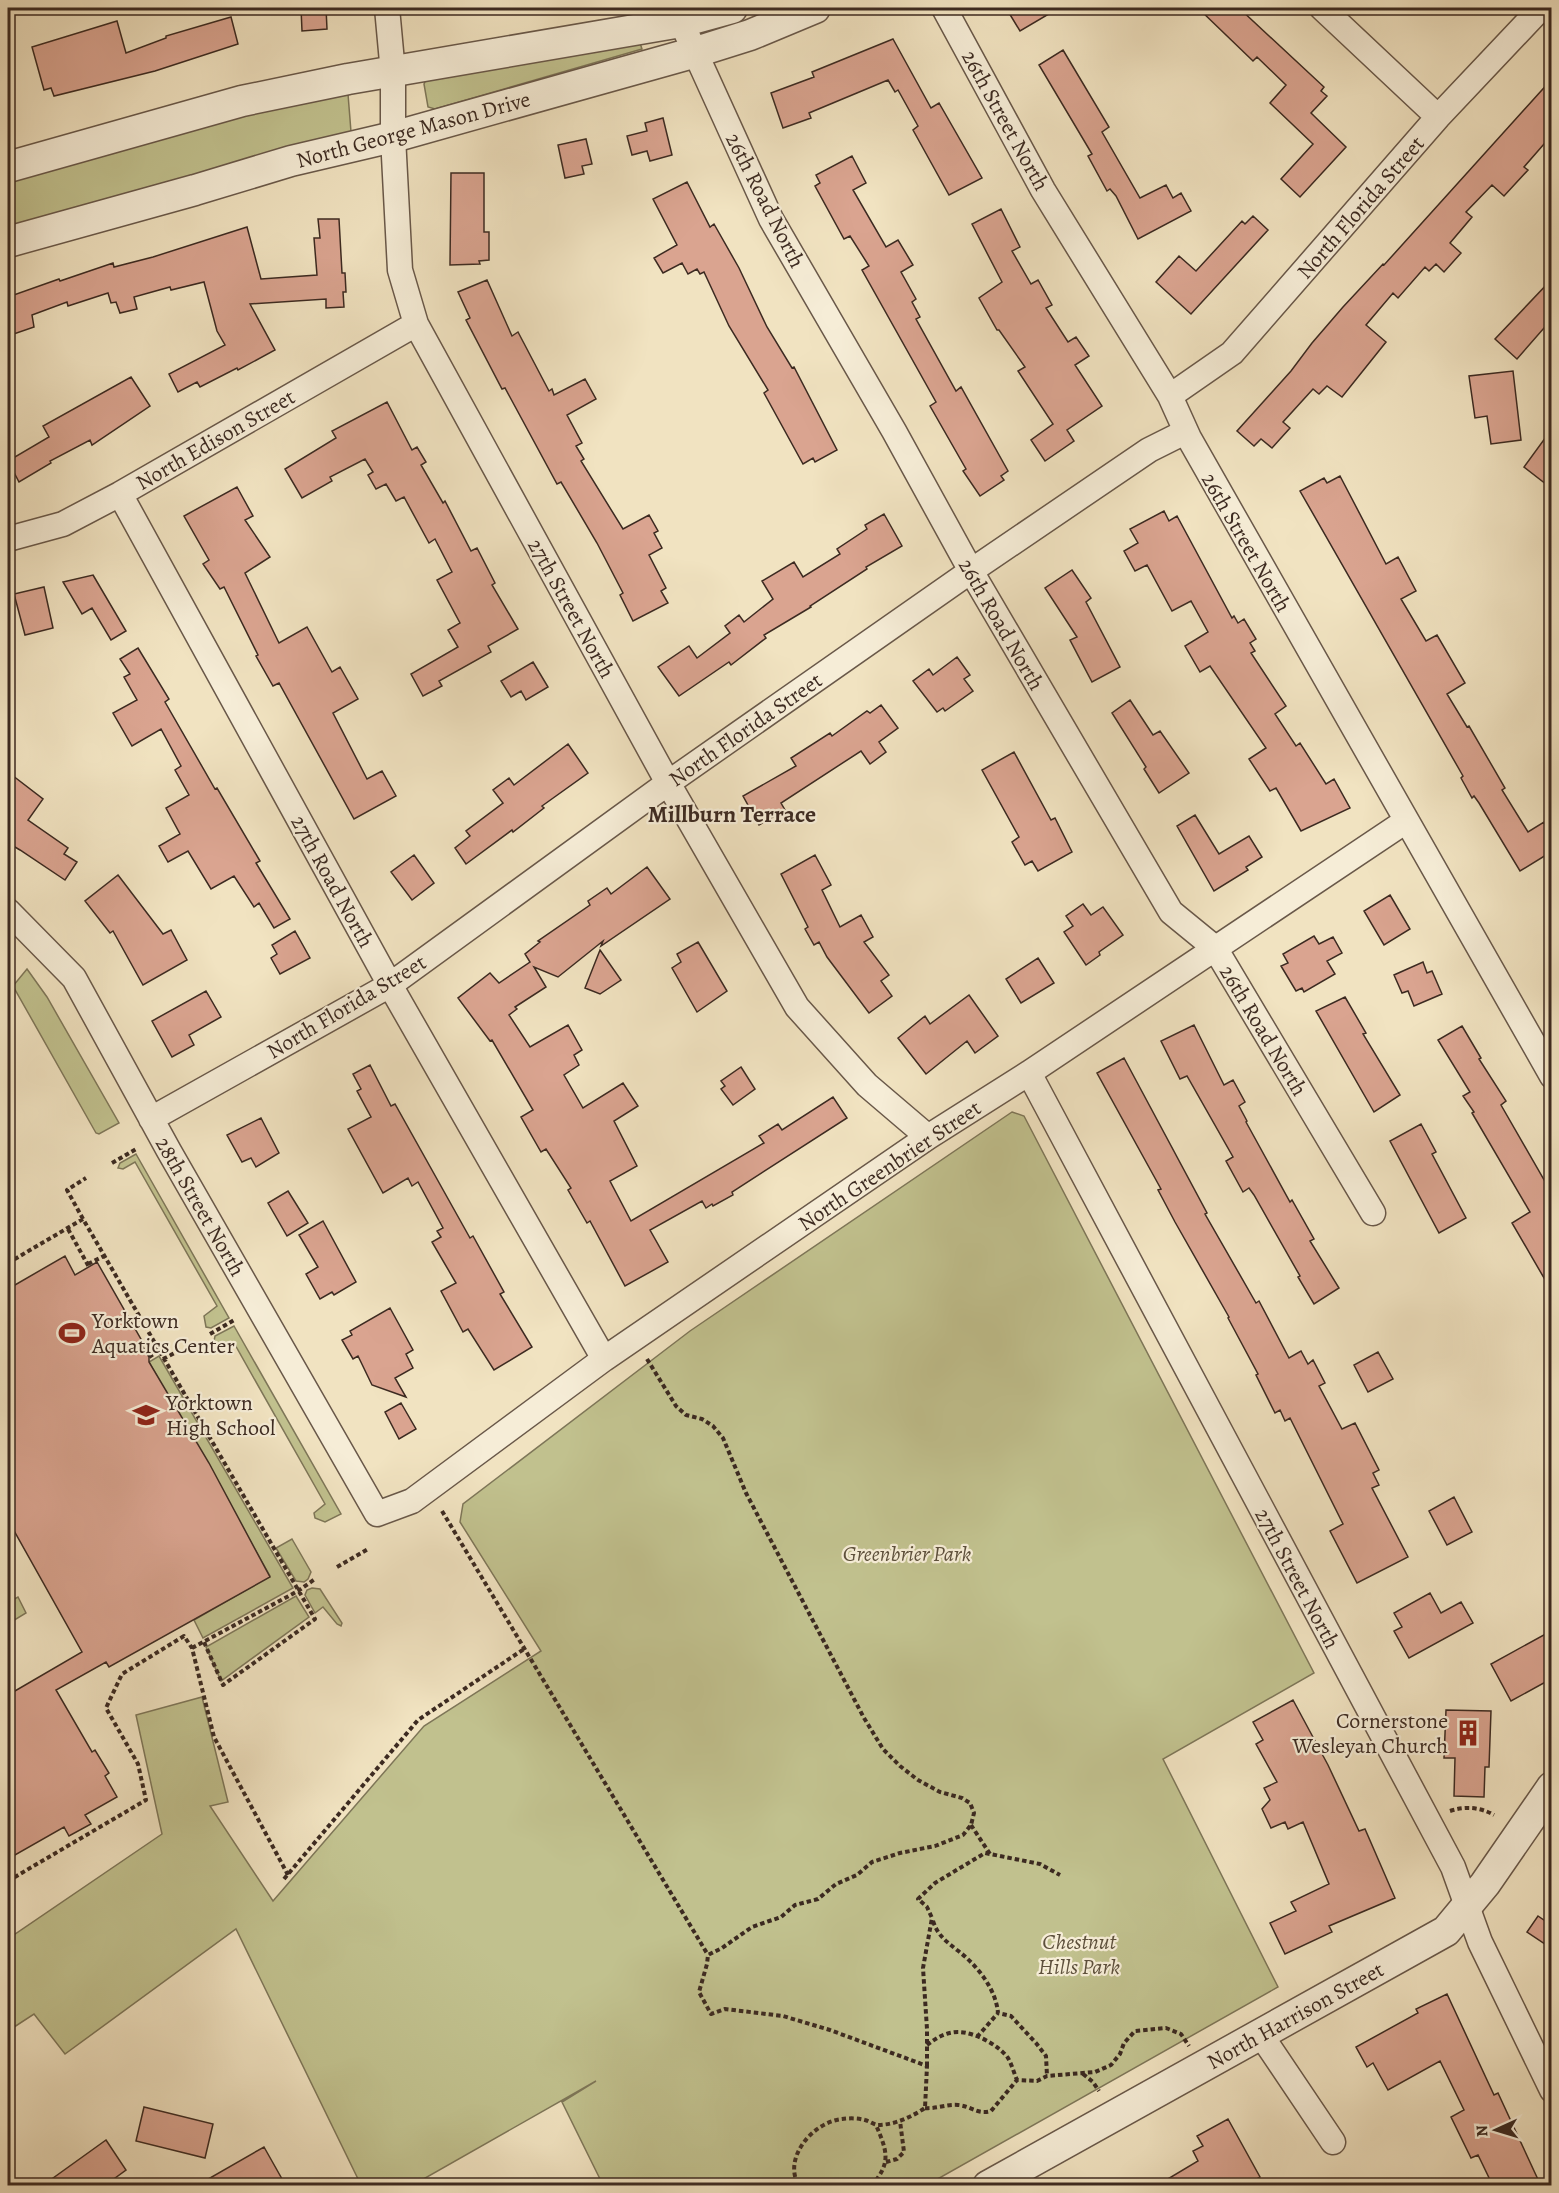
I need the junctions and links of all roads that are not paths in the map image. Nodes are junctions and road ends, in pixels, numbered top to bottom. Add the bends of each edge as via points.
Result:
1 (387, 8) edge
2 (732, 8) edge
3 (815, 8) edge
4 (944, 8) edge
5 (1322, 8) edge
6 (1522, 8) edge
7 (1541, 8) edge
8 (678, 14) edge
9 (1508, 42) junction
10 (696, 52) junction
11 (393, 73) junction
12 (1438, 117) junction
13 (393, 137) junction
14 (8, 167) edge
15 (8, 242) edge
16 (416, 324) junction
17 (1170, 396) junction
18 (1185, 432) junction
19 (120, 494) junction
20 (8, 539) edge
21 (971, 571) junction
22 (668, 783) junction
23 (1406, 821) junction
24 (8, 911) edge
25 (1215, 948) junction
26 (390, 985) junction
27 (1029, 1073) junction
28 (1551, 1076) edge
29 (151, 1119) junction
30 (928, 1137) junction
31 (1373, 1213) dead end
32 (604, 1359) junction
33 (377, 1514) joint
34 (1551, 1787) edge
35 (1467, 1906) junction
36 (1262, 2035) junction
37 (1551, 2090) edge
38 (1333, 2142) dead end
39 (987, 2186) edge

1 - 11 street, 27th Street North
2 - 8 street
3 - 10 street, North George Mason Drive
4 - 17 street, 26th Street North via 1043,189
5 - 12 street
6 - 9 street
7 - 9 street, North Florida Street
8 - 10 street, 26th Road North
8 - 11 street
9 - 12 street, North Florida Street
10 - 13 street, North George Mason Drive
10 - 21 street, 26th Road North via 771,219
11 - 13 street, 27th Street North
11 - 14 street via 242,101
12 - 17 street, North Florida Street via 1232,353
13 - 15 street, North George Mason Drive via 291,161
13 - 16 street, 27th Street North via 400,270
16 - 19 street, North Edison Street
16 - 22 street, 27th Street North
17 - 18 street, 26th Street North
18 - 21 street, North Florida Street via 1149,450
18 - 23 street, 26th Street North
19 - 20 street, North Edison Street via 63,524
19 - 26 street, 27th Road North
21 - 22 street, North Florida Street
21 - 25 street, 26th Road North via 1171,912
22 - 26 street, North Florida Street
22 - 30 street, 27th Street North via 797,1007 867,1084
23 - 25 street, North Greenbrier Street
23 - 28 street, 26th Street North
24 - 29 street, 28th Street North via 74,978
25 - 27 street, North Greenbrier Street
25 - 31 street, 26th Road North
26 - 29 street, North Florida Street
26 - 32 street, 27th Road North
27 - 30 street, North Greenbrier Street
27 - 35 street, 27th Street North via 1448,1857
29 - 33 street, 28th Street North
30 - 32 street, North Greenbrier Street
32 - 33 street, North Greenbrier Street via 412,1501
34 - 35 street, North Harrison Street
35 - 36 street, North Harrison Street via 1446,1931
35 - 37 street, 27th Street North via 1480,1942
36 - 38 street
36 - 39 street, North Harrison Street

